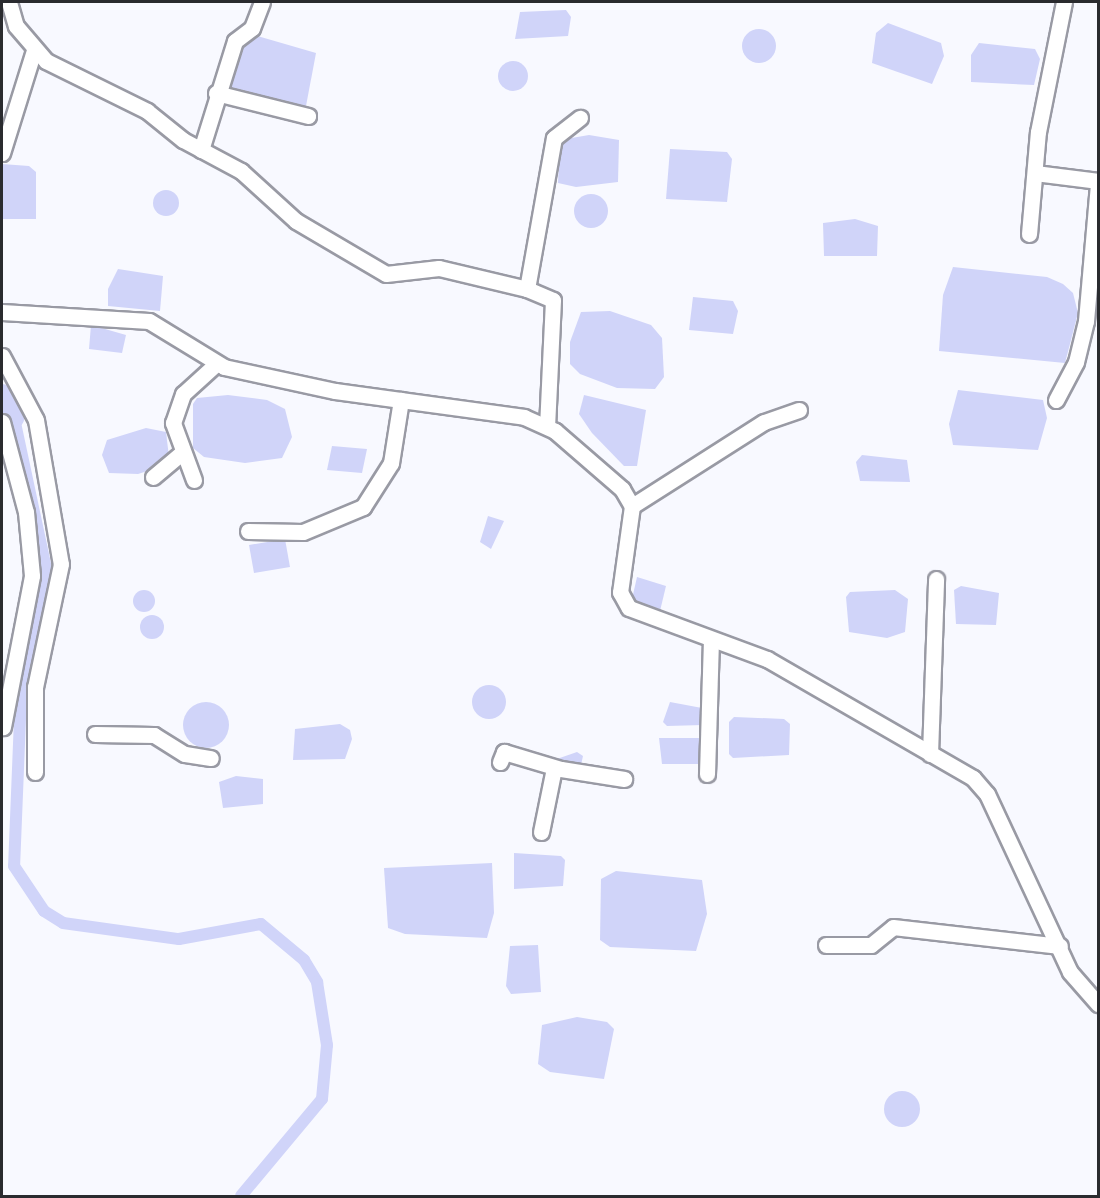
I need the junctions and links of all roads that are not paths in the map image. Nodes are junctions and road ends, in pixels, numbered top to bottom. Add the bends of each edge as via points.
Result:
1 (9, 2) edge
2 (262, 2) edge
3 (1064, 2) edge
4 (34, 50) junction
5 (216, 93) junction
6 (308, 116) dead end
7 (580, 118) dead end
8 (201, 150) junction
9 (2, 153) edge
10 (1035, 173) junction
11 (1098, 182) edge
12 (1029, 234) dead end
13 (527, 289) junction
14 (2, 312) edge
15 (2, 356) edge
16 (216, 364) junction
17 (401, 400) junction
18 (1056, 400) dead end
19 (799, 410) dead end
20 (2, 422) edge
21 (547, 426) junction
22 (182, 453) junction
23 (153, 477) dead end
24 (194, 480) dead end
25 (632, 506) junction
26 (248, 531) dead end
27 (936, 579) dead end
28 (711, 642) junction
29 (3, 727) dead end
30 (94, 734) dead end
31 (930, 754) junction
32 (211, 758) dead end
33 (500, 762) dead end
34 (554, 768) junction
35 (35, 772) dead end
36 (707, 774) dead end
37 (624, 779) dead end
38 (541, 832) dead end
39 (826, 945) dead end
40 (1060, 946) junction
41 (1098, 1004) edge

1 - 4 street
2 - 5 street via 252,28 235,41
3 - 10 street
4 - 8 street via 46,62 147,111
4 - 9 street
5 - 6 street
5 - 8 street
7 - 13 street via 554,138
8 - 13 street via 241,171 296,221 372,269 397,275 413,267 448,269
10 - 11 street
10 - 12 street
11 - 18 street via 1086,321 1076,362
13 - 21 street via 553,300
14 - 16 street via 149,321
15 - 35 street via 36,420 61,564 35,687
16 - 17 street
16 - 22 street via 195,380 177,405 173,423
17 - 21 street via 524,417
17 - 26 street via 391,463 363,507 303,532
19 - 25 street via 764,422
20 - 29 street via 26,512 32,576
21 - 25 street via 622,489
22 - 23 street
22 - 24 street
25 - 28 street via 621,598 638,614
27 - 31 street
28 - 31 street via 767,659
28 - 36 street
30 - 32 street via 154,735 184,754
31 - 40 street via 973,778 987,794
33 - 34 street via 504,752
34 - 37 street
34 - 38 street
39 - 40 street via 871,945 893,927
40 - 41 street via 1070,972

